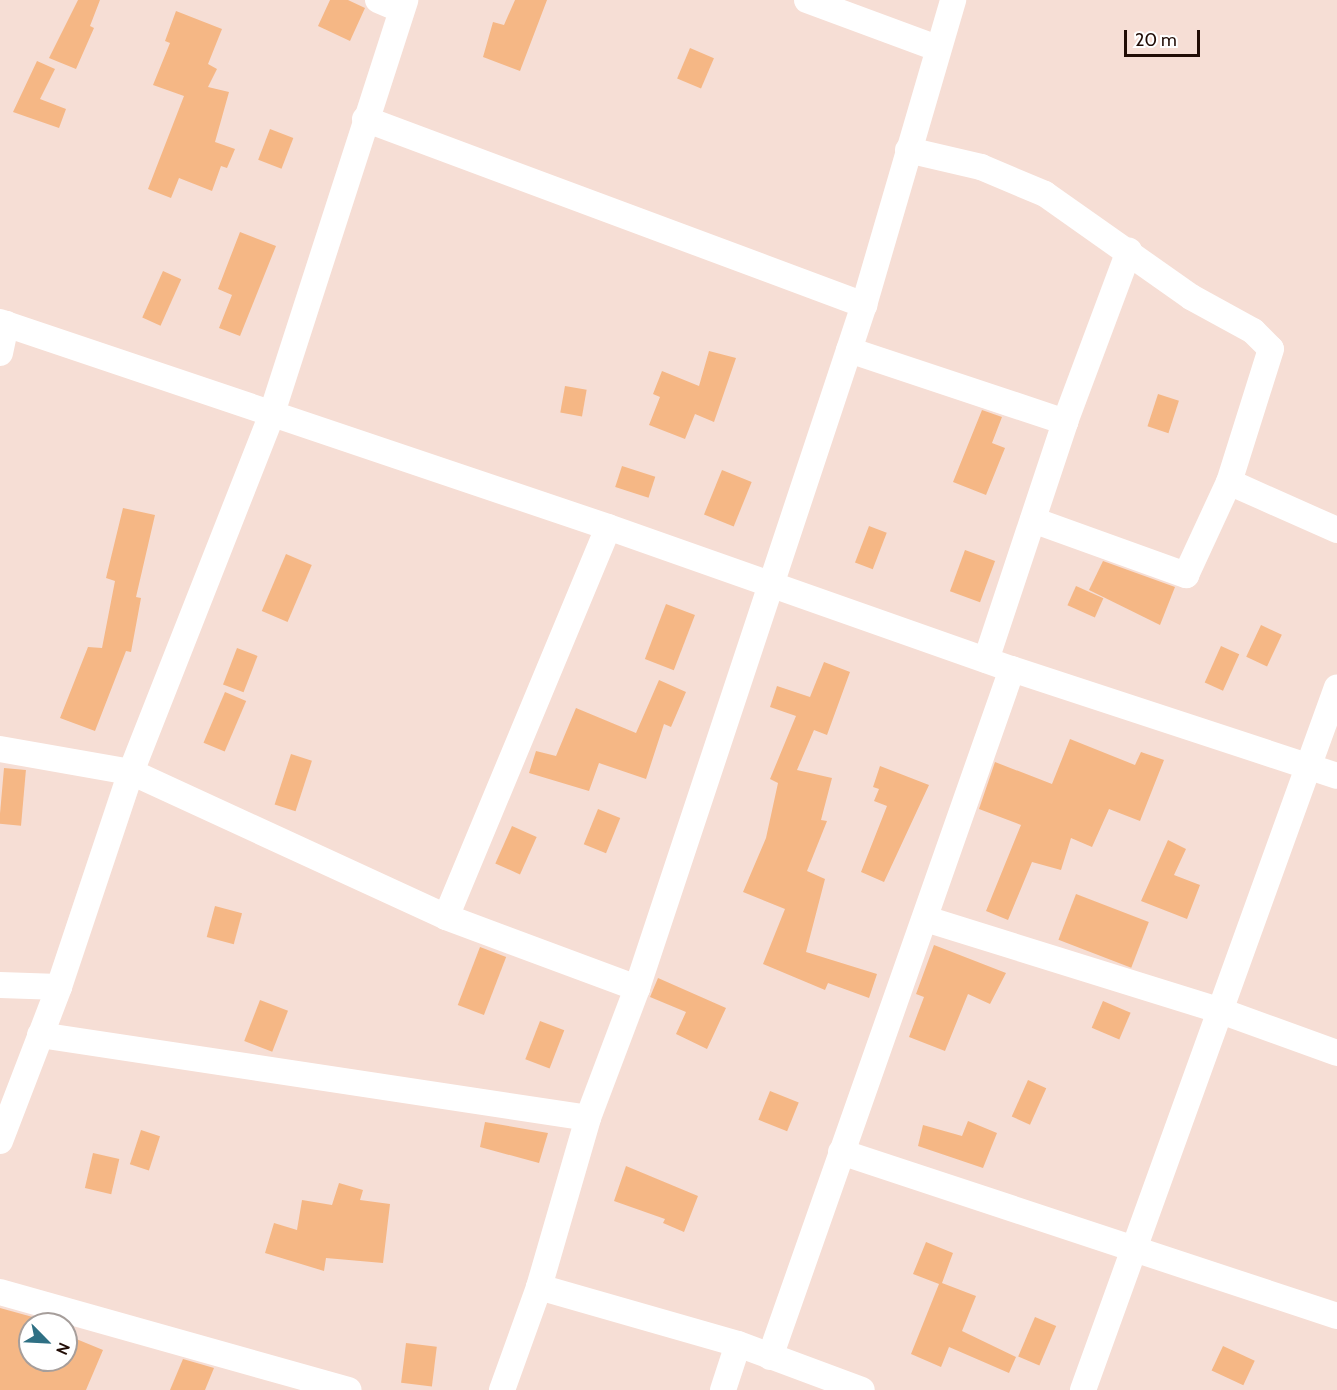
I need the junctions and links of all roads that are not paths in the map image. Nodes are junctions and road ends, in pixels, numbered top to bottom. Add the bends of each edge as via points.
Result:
1 (378, 0) edge
2 (807, 0) edge
3 (953, 0) edge
4 (403, 5) edge
5 (937, 48) junction
6 (365, 119) junction
7 (908, 150) junction
8 (1129, 251) junction
9 (864, 305) junction
10 (3, 323) edge
11 (849, 350) junction
12 (0, 353) edge
13 (272, 416) junction
14 (1065, 422) junction
15 (1229, 482) junction
16 (1033, 520) junction
17 (608, 527) junction
18 (1337, 530) edge
19 (770, 586) junction
20 (986, 660) junction
21 (1012, 669) junction
22 (1337, 687) edge
23 (0, 749) edge
24 (1311, 767) junction
25 (131, 772) junction
26 (1337, 776) edge
27 (446, 917) junction
28 (926, 919) junction
29 (0, 985) edge
30 (59, 987) junction
31 (637, 988) junction
32 (1221, 1011) junction
33 (40, 1035) junction
34 (1337, 1053) edge
35 (588, 1118) junction
36 (0, 1140) edge
37 (841, 1152) junction
38 (1132, 1250) junction
39 (539, 1287) junction
40 (0, 1292) edge
41 (1337, 1316) edge
42 (738, 1344) junction
43 (770, 1357) junction
44 (349, 1390) edge
45 (502, 1390) edge
46 (723, 1390) edge
47 (862, 1390) edge
48 (1083, 1390) edge

1 - 4 street
2 - 5 street
3 - 5 street
4 - 6 street
5 - 7 street
6 - 9 street
6 - 13 street
7 - 8 street via 981,167 1045,194
7 - 9 street
8 - 14 street
8 - 15 street via 1191,297 1253,331 1271,349
9 - 11 street
10 - 12 street
10 - 13 street
11 - 14 street
11 - 19 street
13 - 17 street
13 - 25 street
14 - 16 street
15 - 16 street via 1186,575
15 - 18 street
16 - 20 street
17 - 19 street
17 - 27 street
19 - 20 street
19 - 31 street
20 - 21 street
21 - 24 street
21 - 28 street
22 - 24 street
23 - 25 street
24 - 26 street
24 - 32 street
25 - 27 street
25 - 30 street
27 - 31 street
28 - 32 street
28 - 37 street
29 - 30 street
30 - 33 street
31 - 35 street
32 - 34 street
32 - 38 street
33 - 35 street
33 - 36 street
35 - 39 street
37 - 38 street
37 - 43 street
38 - 41 street
38 - 48 street
39 - 42 street
39 - 45 street
40 - 44 street
42 - 43 street
42 - 46 street
43 - 47 street

